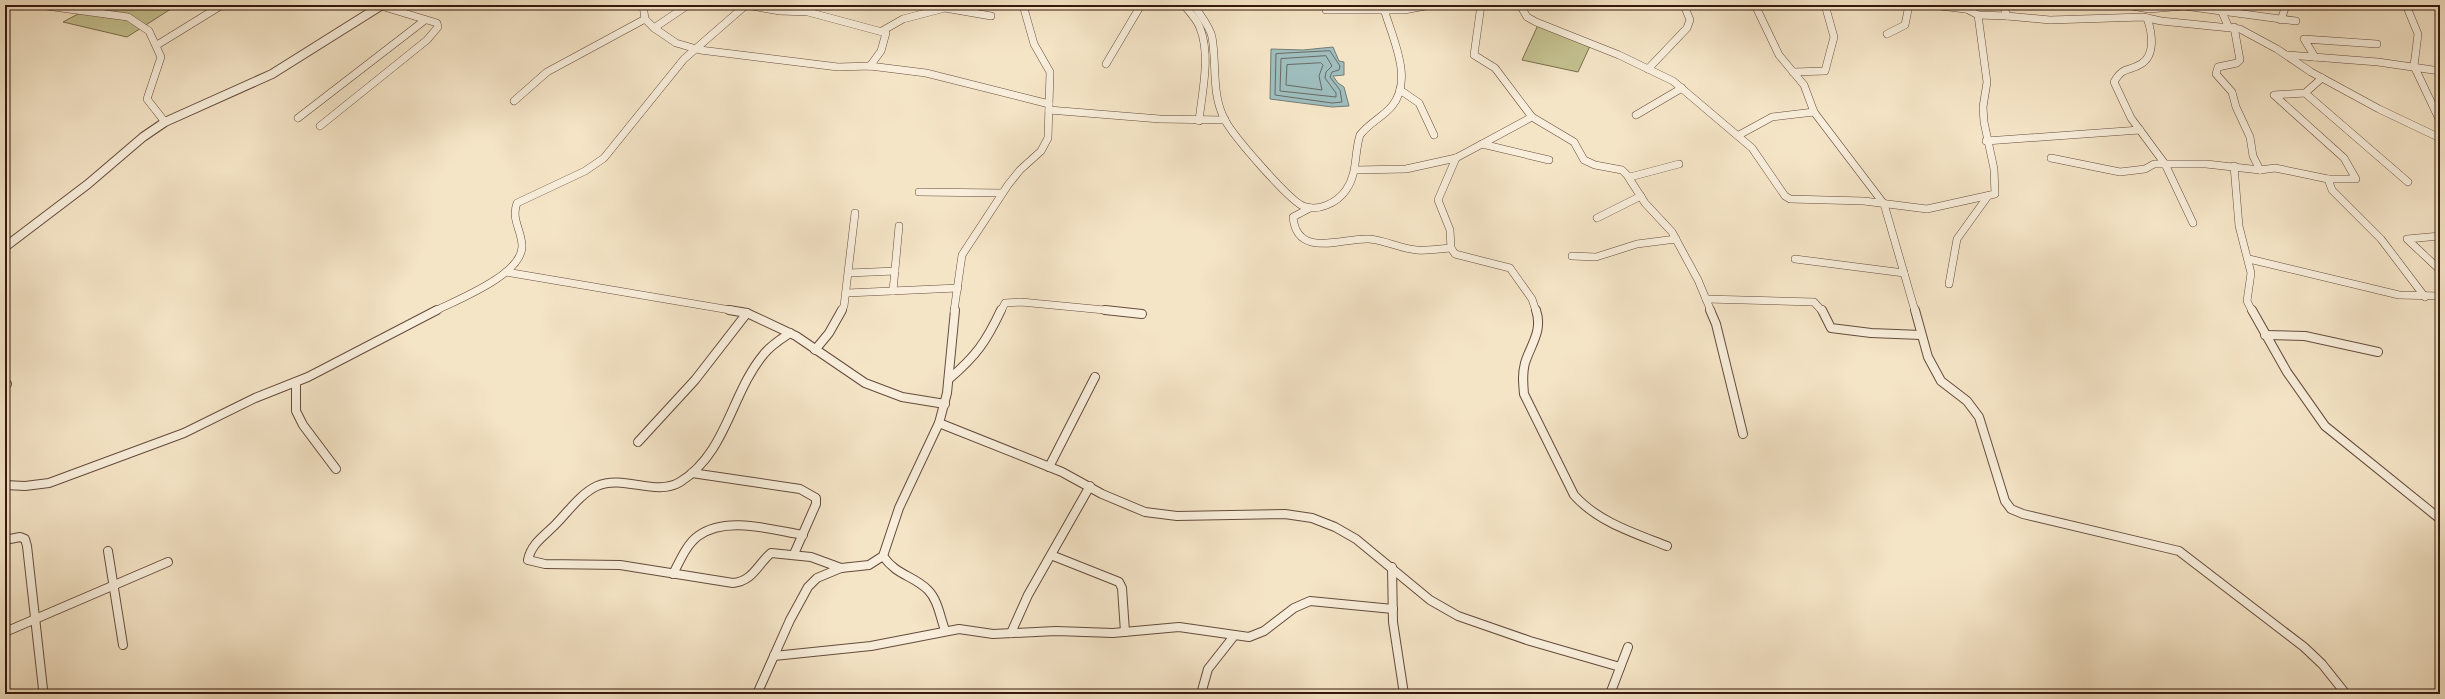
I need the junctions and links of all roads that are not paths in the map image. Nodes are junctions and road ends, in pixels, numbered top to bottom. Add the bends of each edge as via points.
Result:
1 (39, 5) edge
2 (87, 5) edge
3 (222, 5) edge
4 (643, 5) edge
5 (688, 5) edge
6 (746, 5) edge
7 (1023, 5) edge
8 (1141, 5) edge
9 (1184, 5) edge
10 (1194, 5) edge
11 (1431, 5) edge
12 (1481, 5) edge
13 (1520, 5) edge
14 (1684, 5) edge
15 (1756, 5) edge
16 (1825, 5) edge
17 (1909, 5) edge
18 (1932, 5) edge
19 (1959, 5) edge
20 (2003, 5) edge
21 (2126, 5) edge
22 (2286, 5) edge
23 (2406, 5) edge
24 (382, 6) edge
25 (2148, 7) edge
26 (1383, 8) edge
27 (2220, 8) edge
28 (1968, 9) junction
29 (1326, 10) dead end
30 (79, 11) junction
31 (1978, 14) junction
32 (991, 16) dead end
33 (2007, 16) junction
34 (2148, 18) junction
35 (645, 19) junction
36 (425, 20) junction
37 (2155, 20) junction
38 (2281, 20) junction
39 (2296, 21) dead end
40 (2231, 27) junction
41 (654, 28) junction
42 (882, 31) junction
43 (1887, 34) dead end
44 (2378, 44) dead end
45 (157, 45) junction
46 (694, 49) junction
47 (2287, 55) junction
48 (2315, 58) junction
49 (1106, 64) dead end
50 (870, 66) junction
51 (2414, 66) junction
52 (1648, 69) junction
53 (2440, 71) edge
54 (1793, 72) junction
55 (2322, 78) junction
56 (1682, 88) junction
57 (1400, 90) junction
58 (2305, 93) junction
59 (514, 101) dead end
60 (1049, 107) junction
61 (1814, 112) junction
62 (1636, 115) dead end
63 (1532, 117) junction
64 (298, 118) dead end
65 (1202, 121) junction
66 (1223, 121) junction
67 (2440, 121) edge
68 (165, 122) junction
69 (320, 126) dead end
70 (2140, 130) junction
71 (1434, 135) dead end
72 (1739, 135) junction
73 (2440, 138) edge
74 (1986, 141) junction
75 (1482, 144) junction
76 (1456, 158) junction
77 (2051, 158) dead end
78 (1549, 160) dead end
79 (1679, 164) dead end
80 (2165, 164) junction
81 (2234, 166) junction
82 (1355, 170) junction
83 (2260, 170) junction
84 (1630, 177) junction
85 (2328, 179) junction
86 (2408, 182) dead end
87 (919, 192) dead end
88 (1001, 196) junction
89 (1641, 196) junction
90 (1988, 196) junction
91 (1884, 204) junction
92 (1310, 208) junction
93 (855, 213) dead end
94 (1596, 218) dead end
95 (2193, 223) dead end
96 (900, 226) dead end
97 (2440, 236) edge
98 (1676, 239) junction
99 (5, 246) edge
100 (1451, 248) junction
101 (1572, 256) dead end
102 (1795, 259) dead end
103 (2249, 259) junction
104 (2440, 270) edge
105 (895, 271) junction
106 (506, 272) junction
107 (849, 273) junction
108 (1904, 273) junction
109 (1949, 284) dead end
110 (958, 288) junction
111 (893, 291) junction
112 (847, 293) junction
113 (2440, 296) edge
114 (2425, 297) junction
115 (1706, 299) junction
116 (747, 313) junction
117 (1142, 314) dead end
118 (790, 332) junction
119 (1921, 335) junction
120 (2265, 335) junction
121 (815, 350) junction
122 (2378, 352) dead end
123 (1095, 377) dead end
124 (949, 379) junction
125 (296, 382) junction
126 (945, 404) junction
127 (939, 423) junction
128 (1743, 434) dead end
129 (638, 442) dead end
130 (1049, 467) junction
131 (336, 469) dead end
132 (692, 473) junction
133 (5, 485) edge
134 (1090, 486) junction
135 (2440, 518) edge
136 (803, 535) junction
137 (5, 540) edge
138 (1667, 546) dead end
139 (108, 551) dead end
140 (794, 554) junction
141 (1051, 555) junction
142 (883, 556) junction
143 (168, 562) dead end
144 (1392, 567) junction
145 (841, 568) junction
146 (673, 574) junction
147 (113, 586) junction
148 (1393, 609) junction
149 (35, 619) junction
150 (944, 630) junction
151 (5, 632) edge
152 (1125, 632) junction
153 (1011, 633) junction
154 (1234, 636) junction
155 (123, 645) dead end
156 (1628, 646) dead end
157 (774, 656) junction
158 (1620, 667) junction
159 (42, 689) dead end
160 (756, 694) edge
161 (1201, 694) edge
162 (1404, 694) edge
163 (1610, 694) edge
164 (2346, 694) edge

1 - 30 street
2 - 30 street
3 - 45 street
4 - 35 street
5 - 41 street
6 - 42 street via 808,12
6 - 46 street
7 - 60 street via 1034,44 1050,72
8 - 49 street
9 - 65 street via 1200,28 1203,37
10 - 66 street via 1212,35 1215,89
11 - 26 street
12 - 63 street via 1474,54 1496,68
13 - 52 street via 1523,13 1536,22
14 - 52 street via 1690,20 1687,28
15 - 54 street via 1779,55
16 - 54 street via 1834,37 1825,70
17 - 43 street via 1905,25
18 - 28 street
19 - 28 street
20 - 33 street
21 - 25 street
22 - 38 street
23 - 51 street via 2418,34
24 - 36 street
24 - 68 street via 272,74
25 - 27 street
25 - 37 street
26 - 29 street
26 - 57 street via 1399,58 1402,75
27 - 38 street
27 - 40 street
28 - 31 street
30 - 45 street via 114,14 135,20 149,31
31 - 33 street
31 - 74 street via 1987,82 1982,107
32 - 42 street via 945,8 904,19
33 - 34 street via 2050,20 2113,16
34 - 37 street
34 - 70 street via 2152,36 2147,59 2118,74 2114,82 2122,102
35 - 41 street
35 - 59 street via 547,72
36 - 64 street
36 - 69 street via 437,24 435,32
37 - 40 street
38 - 39 street
40 - 47 street
40 - 83 street via 2240,60 2218,67 2216,74 2232,92
41 - 46 street via 676,43
42 - 50 street via 886,36 881,51
44 - 48 street via 2304,39
45 - 68 street via 160,62 147,98
46 - 50 street via 838,67
46 - 106 street via 604,158 585,171 517,203 514,215 523,242 522,250
47 - 48 street
47 - 55 street
48 - 51 street
50 - 60 street via 940,76
51 - 53 street
51 - 67 street
52 - 56 street
54 - 61 street via 1804,85
55 - 58 street
55 - 73 street
56 - 62 street
56 - 72 street
57 - 71 street via 1419,103
57 - 82 street via 1394,102 1360,136
58 - 85 street via 2274,95 2344,158 2356,179
58 - 86 street
60 - 65 street
60 - 88 street via 1046,145 1014,176
61 - 72 street via 1772,117
61 - 91 street
63 - 75 street
63 - 84 street via 1574,142 1584,160 1622,170
65 - 66 street
66 - 92 street via 1246,150 1299,204
68 - 99 street
70 - 74 street
70 - 80 street
72 - 91 street via 1752,148 1786,197 1797,200 1853,200
74 - 90 street via 1994,169 1995,194
75 - 76 street
75 - 78 street
76 - 82 street via 1406,169
76 - 100 street via 1438,201 1450,230
77 - 80 street via 2081,166 2134,173 2148,170 2154,164
79 - 84 street
80 - 81 street
80 - 95 street
81 - 83 street
81 - 103 street via 2239,226
82 - 92 street via 1348,188 1340,198
83 - 85 street via 2296,170
84 - 89 street
85 - 114 street via 2332,190 2381,239
87 - 88 street
88 - 110 street via 962,255
89 - 94 street
89 - 98 street
90 - 91 street via 1927,209
90 - 109 street via 1957,239
91 - 108 street
92 - 100 street via 1298,213 1292,222 1299,234 1313,243 1326,245 1369,239 1418,250
93 - 107 street
96 - 105 street
97 - 104 street via 2407,239
98 - 101 street via 1633,245 1595,258
98 - 115 street
100 - 138 street via 1455,254 1510,268 1532,299 1539,329 1525,363 1522,377 1524,394 1581,505 1593,514
102 - 108 street
103 - 114 street via 2399,295
103 - 120 street via 2251,273 2247,301
105 - 107 street
105 - 111 street
106 - 116 street
106 - 125 street via 472,294
107 - 112 street
108 - 119 street
110 - 111 street
110 - 124 street via 950,345
111 - 112 street
112 - 121 street via 839,318
113 - 114 street
115 - 119 street via 1814,302 1820,307 1827,324 1832,328
115 - 128 street via 1716,324
116 - 118 street
116 - 129 street via 695,380
117 - 124 street via 1021,302 1006,303 986,341
118 - 121 street
118 - 132 street via 772,345 756,364 744,383 715,446
119 - 164 street via 1940,381 1967,401 1979,417 2005,501 2010,509 2179,551 2304,647 2322,664
120 - 122 street via 2306,336
120 - 135 street via 2325,426
121 - 126 street via 877,389 902,397
123 - 130 street
124 - 126 street
125 - 131 street via 296,411 303,425
125 - 133 street via 242,404 184,433 66,478 39,485
126 - 127 street
127 - 130 street via 1000,450
127 - 142 street via 899,508
130 - 134 street
132 - 136 street via 800,489 811,493 816,498 816,504
132 - 146 street via 680,482 663,488 613,482 592,489 533,547 528,560 545,564 620,565
134 - 141 street
134 - 144 street via 1125,505 1159,515 1301,515 1320,520 1368,547
136 - 140 street
136 - 146 street via 736,526 708,531 698,536 689,546
137 - 149 street via 20,537 25,539
139 - 147 street
140 - 145 street
140 - 146 street via 771,553 764,557 751,579 745,583
141 - 152 street via 1119,582 1122,588
141 - 153 street via 1028,595
142 - 145 street via 869,565
142 - 150 street via 895,572 926,588 931,594
143 - 147 street
144 - 148 street
144 - 158 street via 1421,592 1452,613 1543,646
145 - 157 street via 817,578 808,587
147 - 149 street
147 - 155 street
148 - 154 street via 1310,601 1298,605 1255,636
148 - 162 street
149 - 151 street
149 - 159 street
150 - 153 street
150 - 157 street via 871,646
152 - 153 street via 1056,630
152 - 154 street via 1179,627
154 - 161 street via 1206,670
156 - 158 street
157 - 160 street
158 - 163 street

